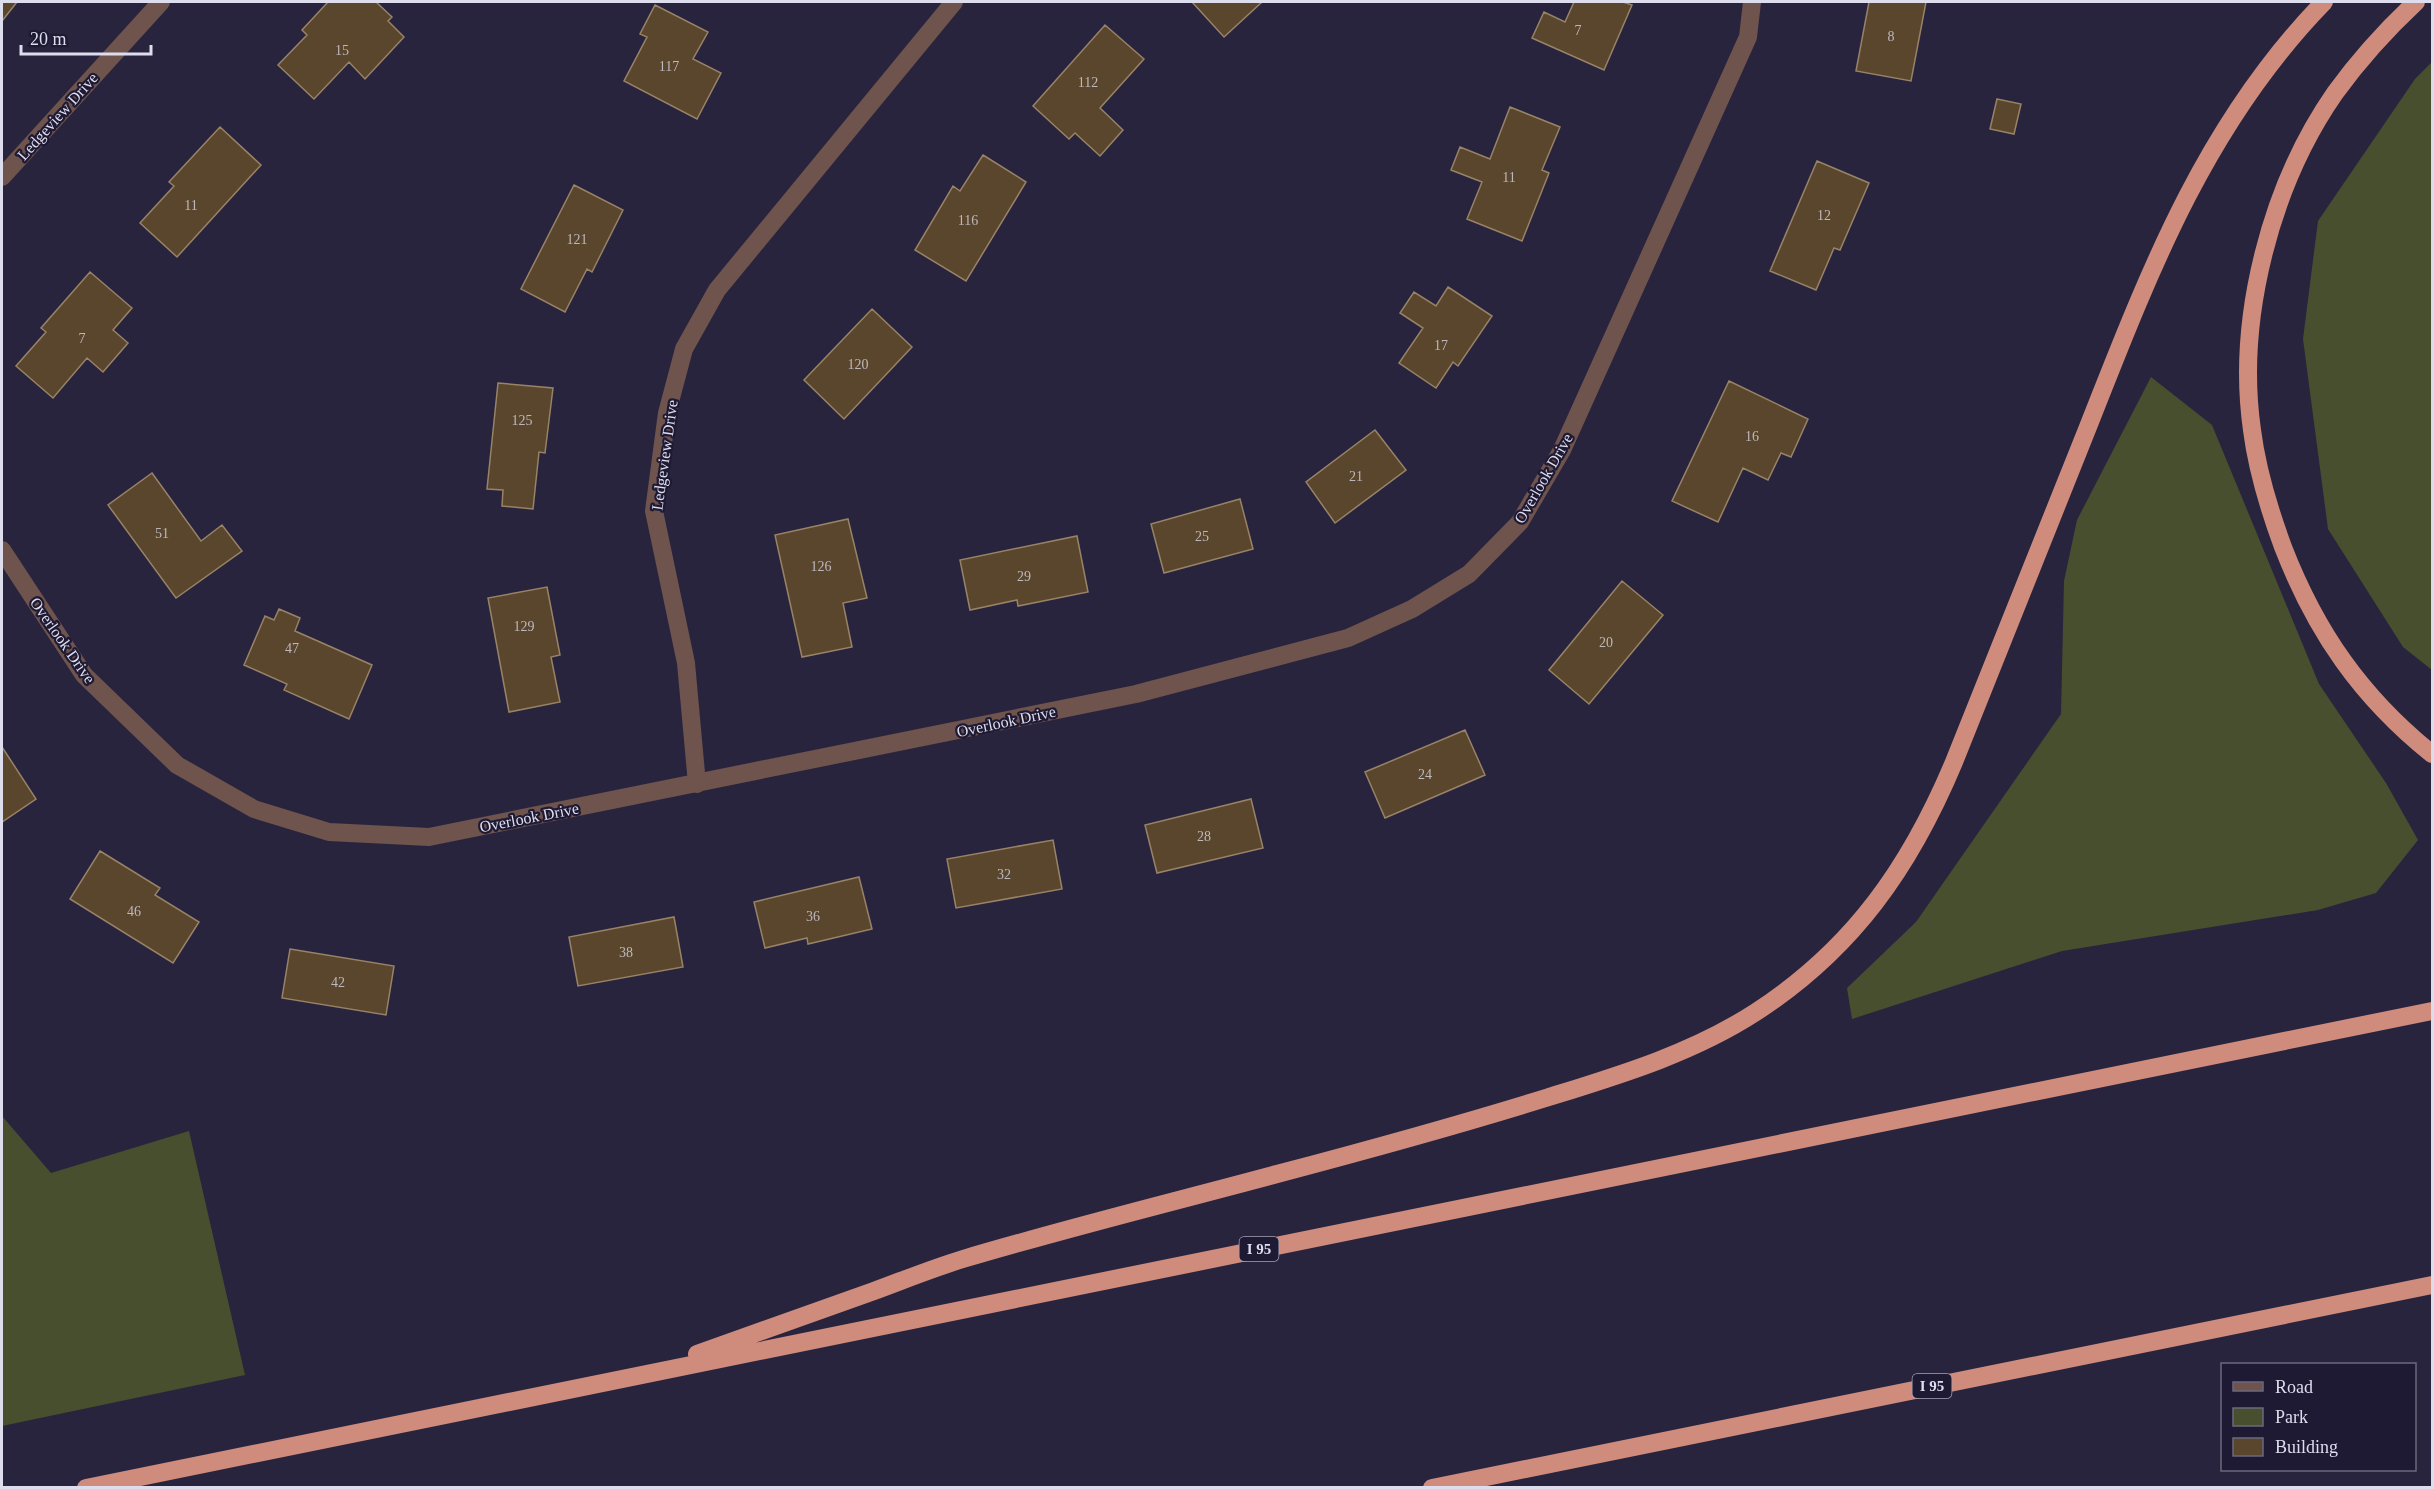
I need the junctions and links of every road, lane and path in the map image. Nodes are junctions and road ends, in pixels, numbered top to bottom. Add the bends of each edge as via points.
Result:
1 (161, 2) edge
2 (954, 2) edge
3 (1752, 2) edge
4 (2324, 2) edge
5 (2416, 2) edge
6 (2, 177) edge
7 (2, 550) edge
8 (2433, 754) edge
9 (697, 784) junction
10 (2433, 1011) edge
11 (2433, 1285) edge
12 (638, 1376) junction
13 (86, 1488) edge
14 (1432, 1488) edge

1 - 6 street, Ledgeview Drive
2 - 9 street, Ledgeview Drive via 717,290 684,348 667,413 654,511 687,663
3 - 9 street, Overlook Drive via 1748,38 1562,450 1520,522 1469,574 1412,609 1348,638 1136,694
4 - 12 highway via 2273,61 2233,116 2165,238 1928,822 1880,897 1842,941 1802,978 1754,1014 1709,1038 1607,1079 1437,1131 960,1260
5 - 8 highway via 2373,45 2335,94 2289,179 2258,280 2250,338 2249,396 2256,458 2271,515 2317,621 2378,706
7 - 9 street, Overlook Drive via 84,675 177,765 254,809 329,832 429,837
10 - 12 highway, I 95
11 - 14 highway, I 95
12 - 13 highway, I 95

